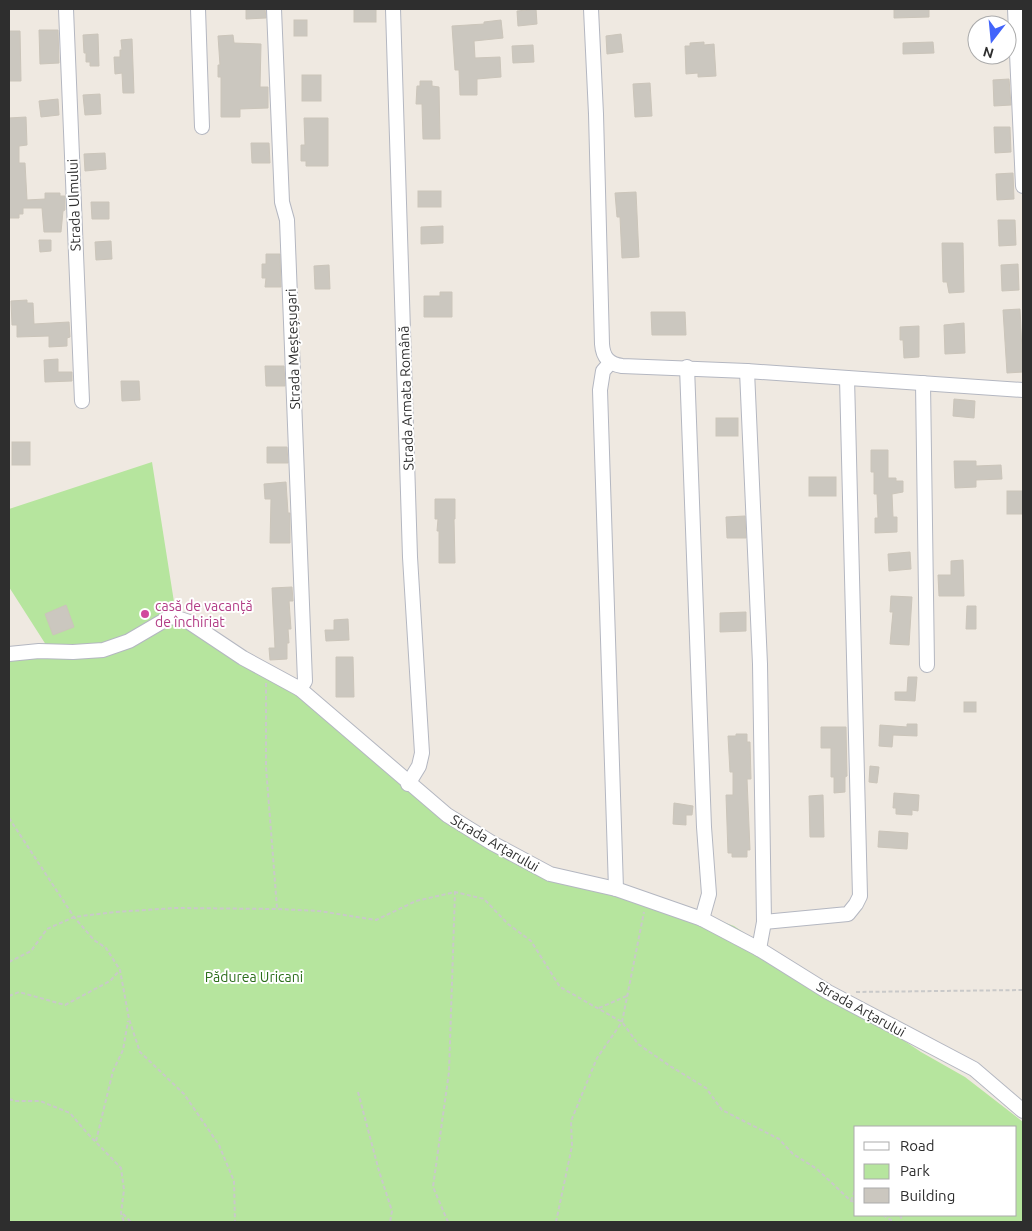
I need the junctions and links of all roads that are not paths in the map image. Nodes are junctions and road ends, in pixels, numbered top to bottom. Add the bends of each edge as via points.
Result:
1 (66, 9) edge
2 (198, 9) edge
3 (274, 9) edge
4 (393, 9) edge
5 (591, 9) edge
6 (1015, 9) edge
7 (202, 127) dead end
8 (1023, 186) edge
9 (610, 363) junction
10 (687, 368) junction
11 (747, 371) junction
12 (847, 378) junction
13 (923, 383) junction
14 (1023, 390) edge
15 (82, 401) dead end
16 (9, 654) edge
17 (927, 665) dead end
18 (300, 689) junction
19 (408, 784) junction
20 (616, 888) junction
21 (702, 919) junction
22 (764, 922) junction
23 (759, 949) junction
24 (1023, 1111) edge

1 - 15 street, Strada Ulmului
2 - 7 street
3 - 18 street, Strada Meșteșugari via 294,378 304,680
4 - 19 street, Strada Armata Română via 410,557 422,753 419,766
5 - 9 street via 602,344 603,353
6 - 8 street
9 - 10 street
9 - 20 street via 603,371 600,390
10 - 11 street
10 - 21 street via 709,894
11 - 12 street
11 - 22 street via 760,664
12 - 13 street
12 - 22 street via 860,896 848,914
13 - 14 street
13 - 17 street
16 - 18 street, Strada Arțarului via 40,650 103,650 129,641 174,617 197,627
18 - 19 street, Strada Arțarului
19 - 20 street, Strada Arțarului via 447,815 550,874
20 - 21 street, Strada Arțarului
21 - 23 street, Strada Arțarului
22 - 23 street
23 - 24 street, Strada Arțarului via 828,992 974,1069

